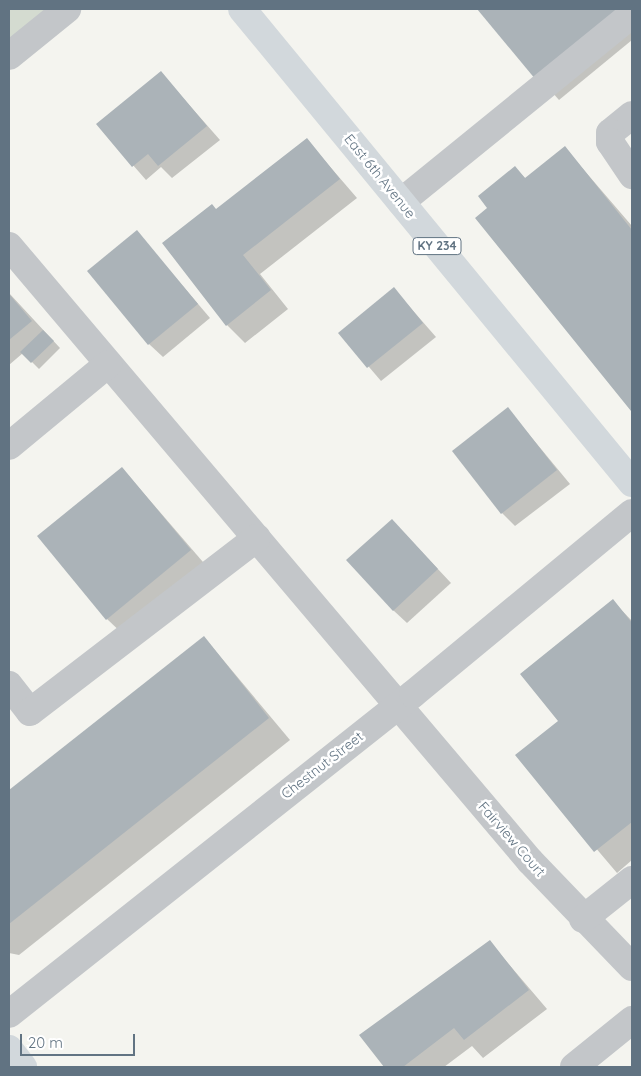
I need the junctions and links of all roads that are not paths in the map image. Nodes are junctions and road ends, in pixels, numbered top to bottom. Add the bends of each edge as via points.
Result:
1 (67, 9) edge
2 (242, 9) edge
3 (632, 14) edge
4 (9, 56) edge
5 (632, 115) edge
6 (632, 175) edge
7 (401, 202) junction
8 (9, 246) edge
9 (108, 364) junction
10 (9, 446) edge
11 (632, 482) edge
12 (632, 513) edge
13 (257, 538) junction
14 (9, 685) edge
15 (399, 705) junction
16 (632, 880) edge
17 (582, 918) junction
18 (632, 967) edge
19 (9, 1014) edge
20 (632, 1020) edge
21 (9, 1049) edge
22 (23, 1067) edge
23 (574, 1067) edge

1 - 4 street
2 - 7 main road, East 6th Avenue / KY 234
3 - 7 street
5 - 6 street via 610,133 610,142
7 - 11 main road, East 6th Avenue / KY 234
8 - 9 street, Fairview Court
9 - 10 street
9 - 13 street, Fairview Court
12 - 15 street, Chestnut Street
13 - 14 street via 30,712
13 - 15 street, Fairview Court
15 - 17 street, Fairview Court
15 - 19 street, Chestnut Street
16 - 17 street
17 - 18 street, Fairview Court
20 - 23 street
21 - 22 main road

